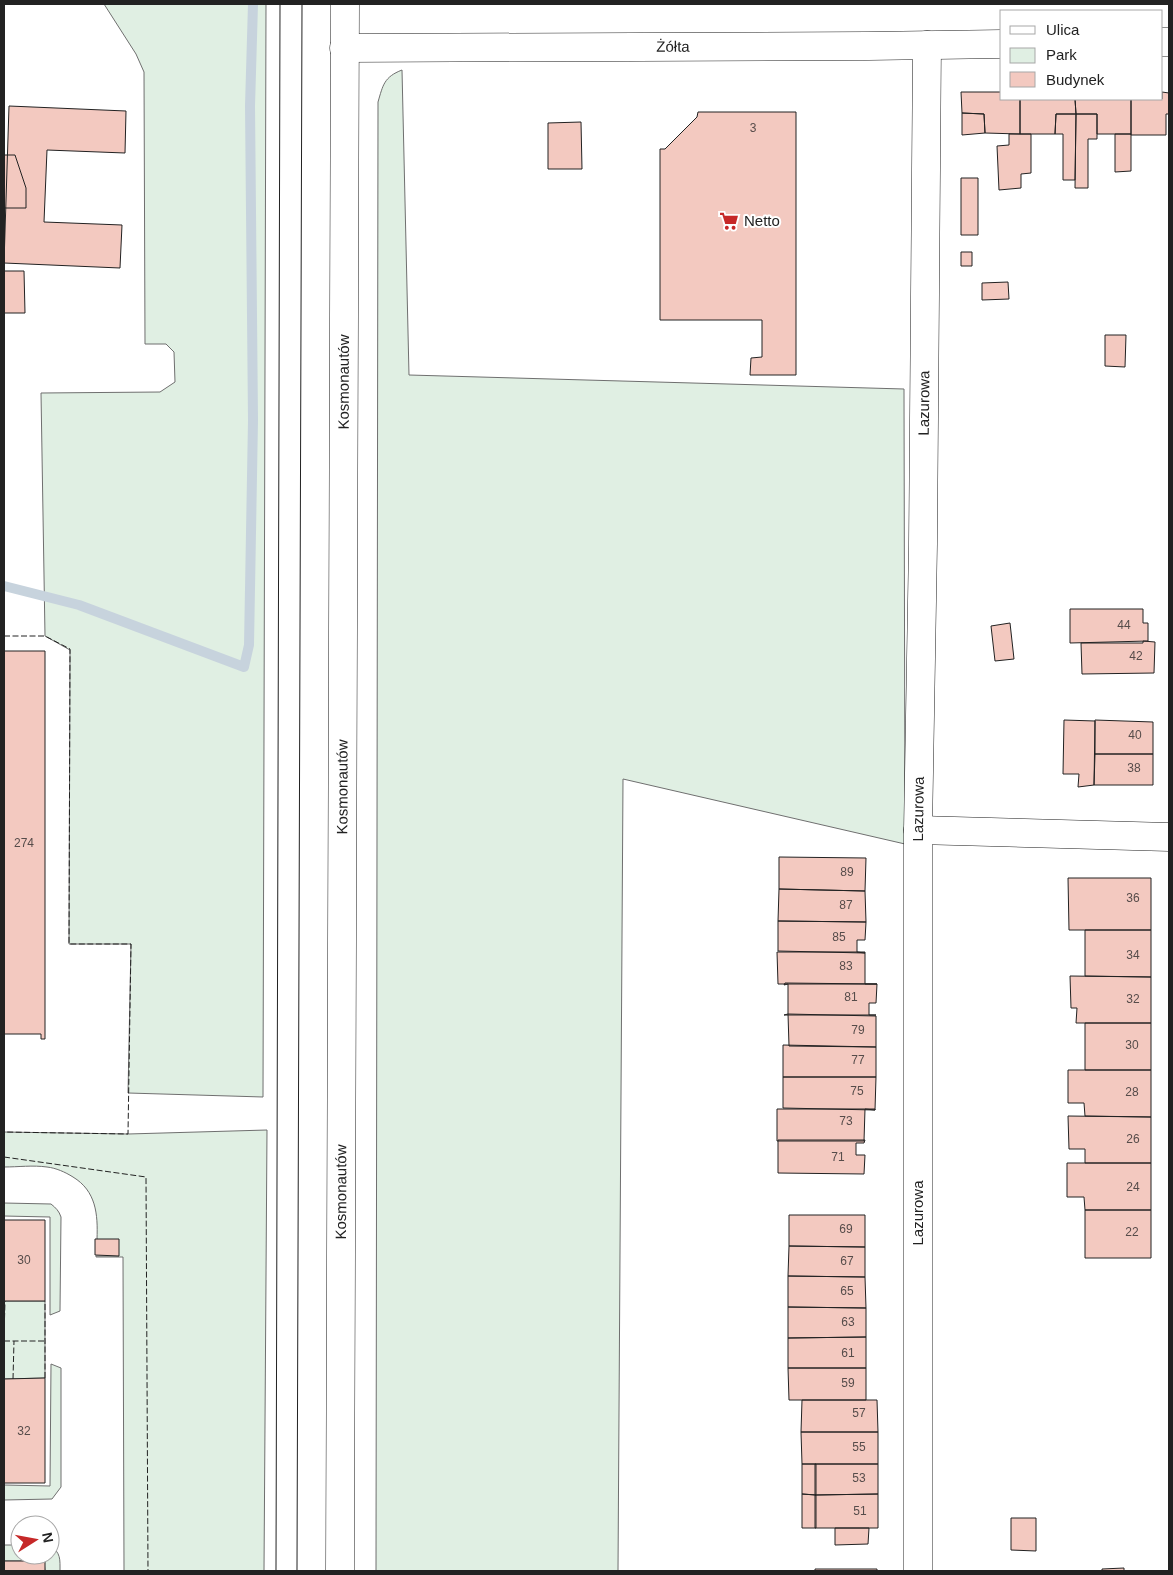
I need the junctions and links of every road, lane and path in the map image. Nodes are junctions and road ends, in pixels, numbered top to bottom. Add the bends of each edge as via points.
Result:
1 (345, 4) edge
2 (1000, 44) edge
3 (927, 45) junction
4 (344, 48) junction
5 (918, 830) junction
6 (1169, 837) edge
7 (340, 1571) edge
8 (918, 1571) edge

1 - 4 street, Kosmonautów
2 - 3 street, Żółta
3 - 4 street, Żółta
3 - 5 street, Lazurowa
4 - 7 street, Kosmonautów
5 - 6 street
5 - 8 street, Lazurowa

